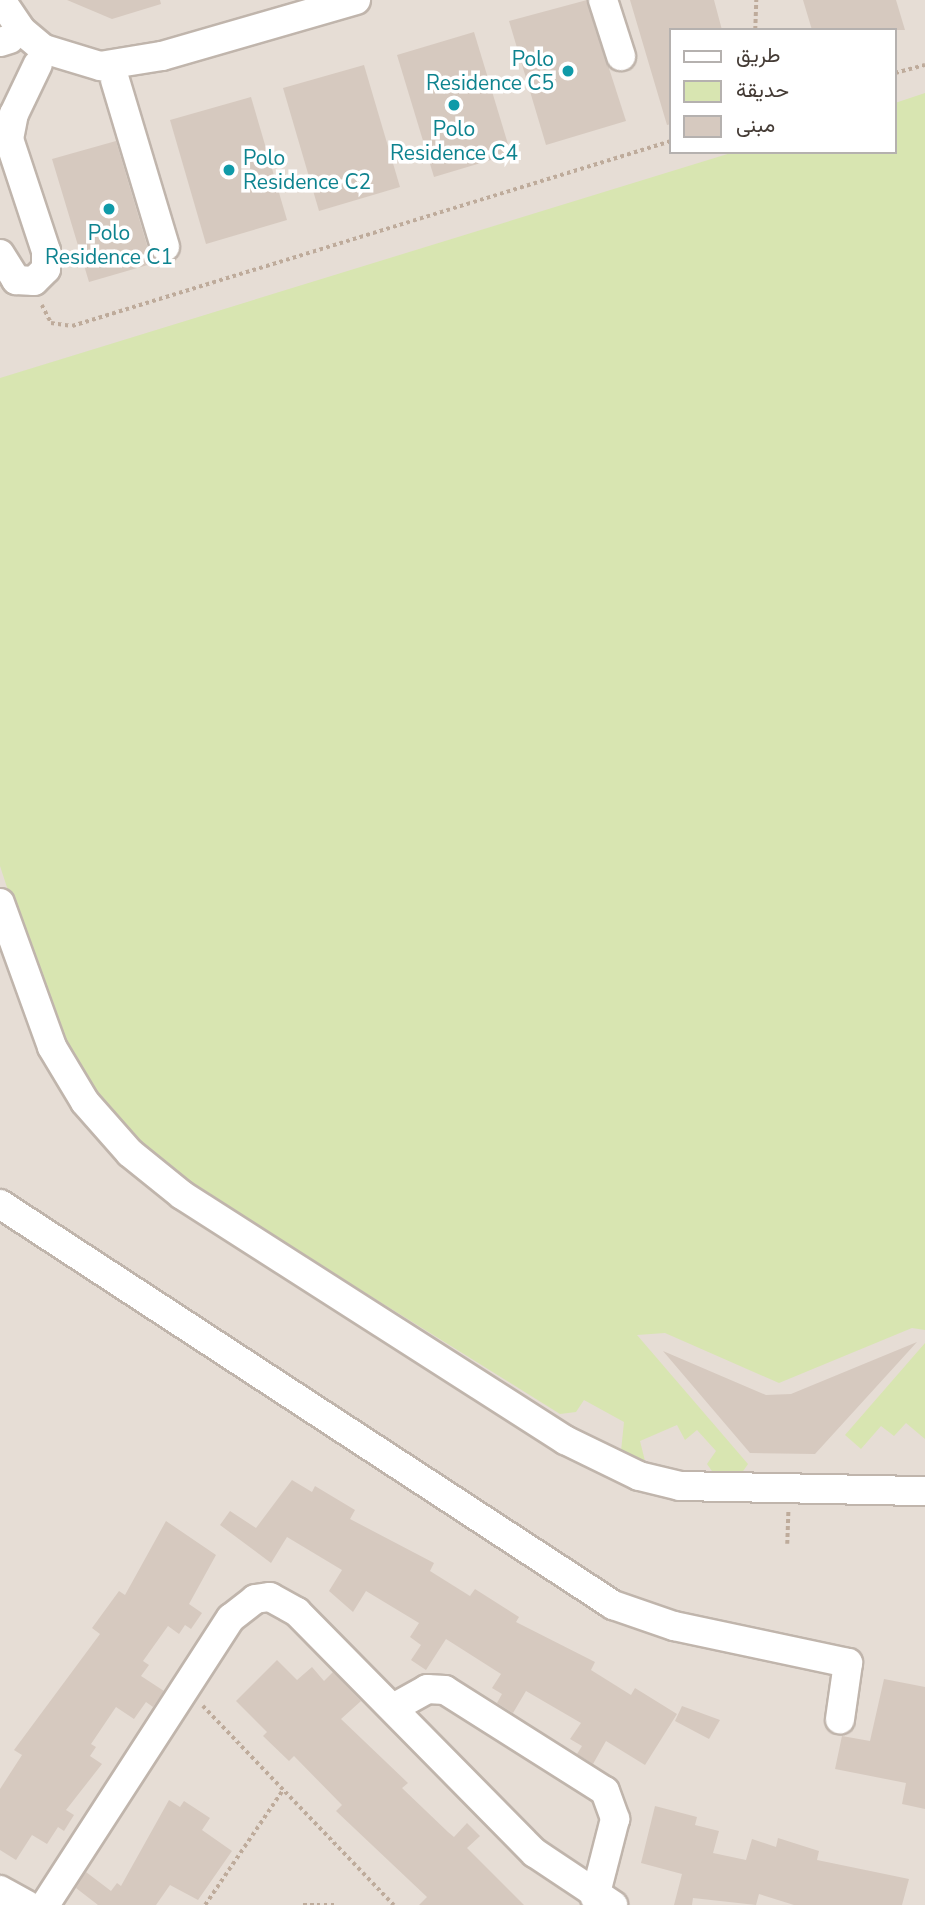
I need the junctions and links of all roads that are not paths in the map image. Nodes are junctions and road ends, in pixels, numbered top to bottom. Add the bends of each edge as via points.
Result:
1 (1, 0) edge
2 (356, 0) edge
3 (603, 0) edge
4 (3, 34) edge
5 (214, 42) junction
6 (621, 56) dead end
7 (38, 64) junction
8 (115, 80) junction
9 (10, 184) edge
10 (165, 247) dead end
11 (0, 254) edge
12 (0, 904) edge
13 (0, 1205) edge
14 (925, 1491) edge
15 (395, 1707) junction
16 (840, 1719) dead end
17 (0, 1890) edge
18 (604, 1901) edge
19 (27, 1905) edge
20 (45, 1905) edge

1 - 5 street via 32,40 86,65 130,63
2 - 5 street
3 - 6 street
4 - 7 street
5 - 8 street
7 - 8 street via 83,81
7 - 9 street via 10,126
8 - 10 street
9 - 11 street via 46,251 46,269 34,281 16,280
12 - 14 street via 39,1018 68,1075 107,1128 155,1175 601,1460 680,1486
13 - 16 street via 613,1605 674,1626 848,1663
15 - 18 street via 536,1853
15 - 18 street via 427,1689 444,1690 605,1791 615,1819
15 - 20 street via 297,1612 270,1597 241,1606 184,1686
17 - 19 street

